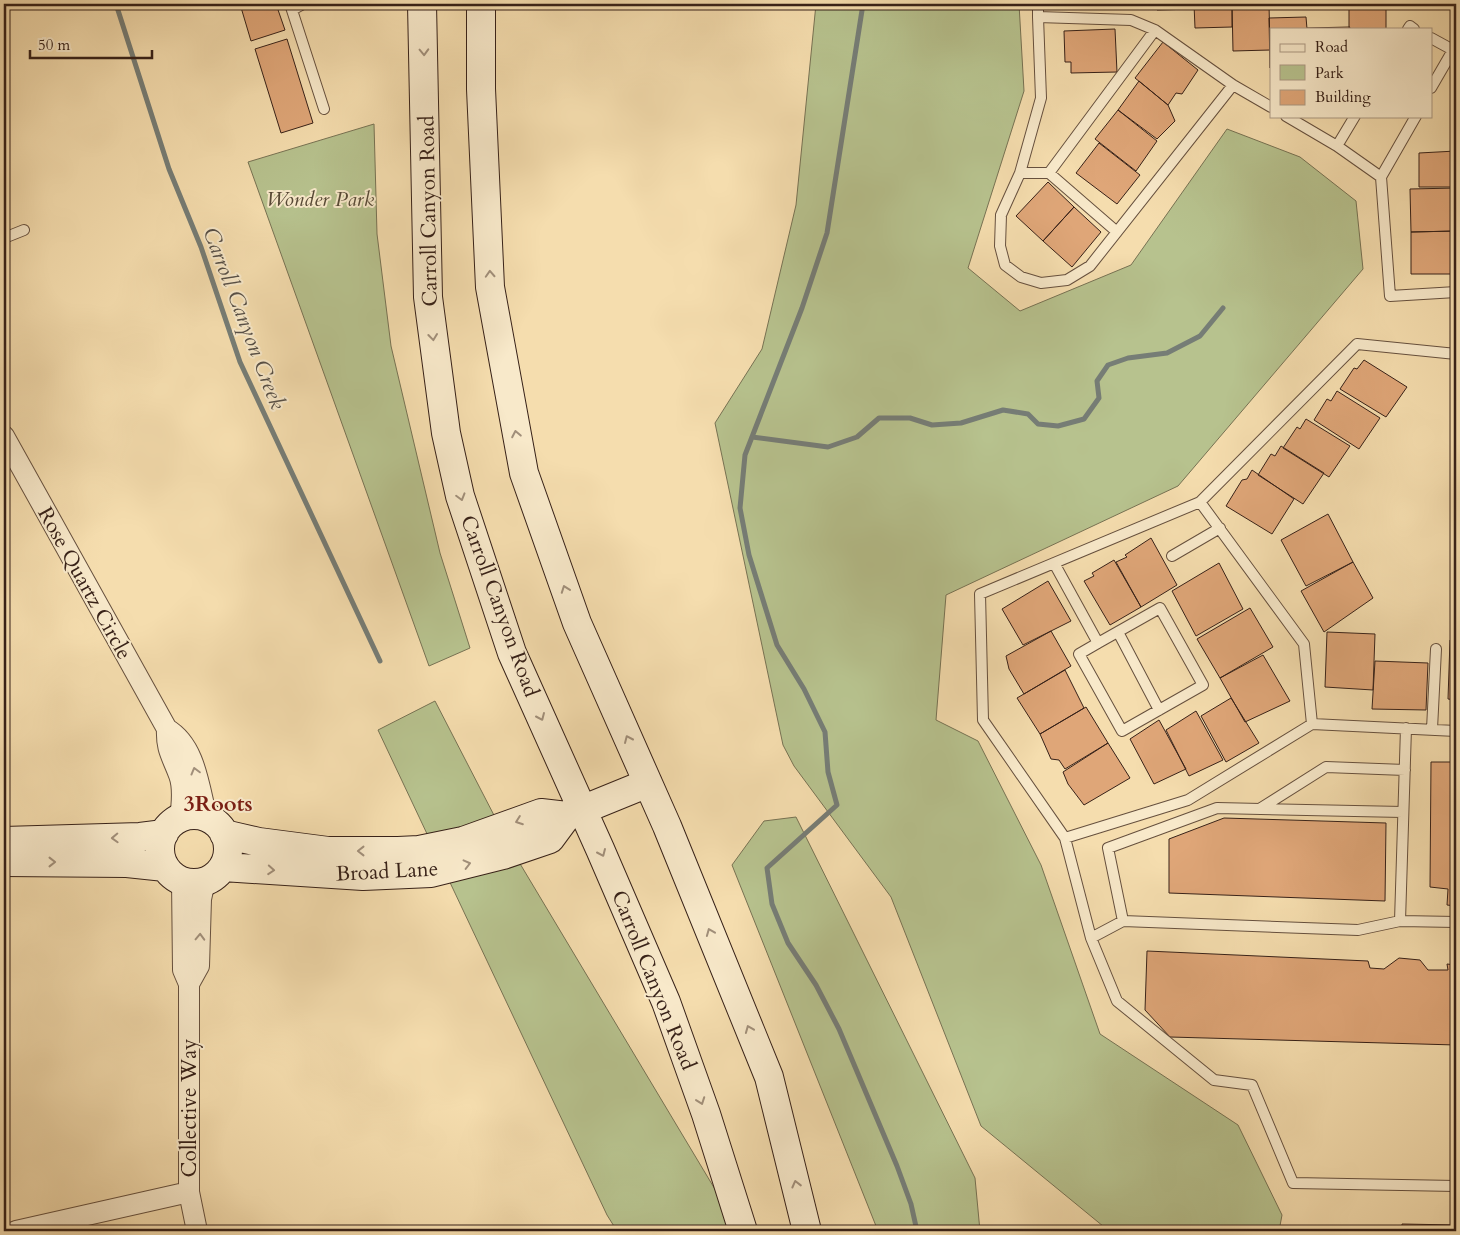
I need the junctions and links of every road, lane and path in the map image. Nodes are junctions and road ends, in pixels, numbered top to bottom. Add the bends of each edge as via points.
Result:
1 (303, 4) edge
2 (422, 4) edge
3 (481, 4) edge
4 (1038, 4) edge
5 (291, 7) edge
6 (1038, 18) junction
7 (1155, 30) junction
8 (1432, 39) edge
9 (1233, 85) junction
10 (1432, 86) edge
11 (1270, 106) edge
12 (324, 110) dead end
13 (1289, 118) edge
14 (1354, 118) edge
15 (1415, 118) edge
16 (1337, 146) junction
17 (1020, 173) junction
18 (1049, 173) junction
19 (1381, 178) junction
20 (24, 230) dead end
21 (1117, 232) junction
22 (4, 238) edge
23 (1456, 292) edge
24 (1456, 354) edge
25 (4, 436) edge
26 (1200, 502) junction
27 (1220, 528) junction
28 (1172, 556) dead end
29 (1054, 563) junction
30 (1118, 632) junction
31 (1098, 643) junction
32 (1436, 649) dead end
33 (1159, 710) junction
34 (1312, 724) junction
35 (1406, 728) junction
36 (167, 729) junction
37 (1432, 730) junction
38 (1456, 730) edge
39 (1405, 770) junction
40 (648, 783) junction
41 (1260, 809) junction
42 (574, 812) junction
43 (1403, 812) junction
44 (172, 826) junction
45 (215, 826) junction
46 (1065, 838) junction
47 (4, 841) edge
48 (4, 862) edge
49 (194, 874) junction
50 (1124, 921) junction
51 (1400, 921) junction
52 (1456, 922) edge
53 (1091, 938) junction
54 (1456, 1186) edge
55 (189, 1192) junction
56 (16, 1231) edge
57 (197, 1231) edge
58 (743, 1231) edge
59 (808, 1231) edge

1 - 5 lane
2 -> 42 main road, Carroll Canyon Road via 428,297 446,433 460,496 512,653
40 -> 3 main road via 577,623 524,473 490,287 481,89
4 - 6 lane
5 - 12 lane
6 - 7 lane via 1131,20
6 - 17 lane via 1041,98
7 - 9 lane
7 - 18 lane
8 - 10 lane via 1453,50
9 - 11 lane
9 - 21 lane
13 - 16 lane
14 - 16 lane
15 - 19 lane
16 - 19 lane
17 - 18 lane
17 - 21 lane via 1001,215 1000,246 1005,265 1021,277 1041,283 1067,280 1090,266
18 - 21 lane
19 - 23 lane via 1390,296
20 - 22 lane
24 - 26 lane via 1357,344
25 - 36 street, Rose Quartz Circle
26 - 27 lane
26 - 29 lane
27 - 28 lane
27 - 34 lane via 1304,644
29 - 31 lane
29 - 46 lane via 980,594 983,720
30 - 31 lane
30 - 33 lane
30 - 33 lane via 1160,608 1203,685
31 - 33 lane via 1079,654 1122,731
32 - 37 lane
34 - 35 lane
34 - 46 lane via 1188,800
35 - 37 lane
35 - 39 lane
36 - 44 street, Rose Quartz Circle via 166,747 179,776 182,796
45 -> 36 street, Rose Quartz Circle via 192,758 177,735
37 - 38 lane
39 - 41 lane via 1326,767
39 - 43 lane
40 - 42 main road, Broad Lane
59 -> 40 main road via 769,1077
41 - 43 lane
41 - 50 lane via 1217,808 1108,848
42 -> 45 main road, Broad Lane via 540,813 463,841 398,851 328,851 259,842
49 -> 42 main road, Broad Lane via 363,876 431,872 503,855 550,839
42 -> 58 main road, Carroll Canyon Road via 666,1002
43 - 51 lane
44 - 45 main road via 198,816
44 -> 47 main road via 140,838
44 - 49 main road via 160,845 160,856
45 - 49 main road via 227,844 227,856
46 - 53 lane
48 -> 49 main road, Broad Lane via 137,863
49 - 55 street, Collective Way via 183,970 189,984
50 - 51 lane via 1358,930
50 - 53 lane
51 - 52 lane
53 - 54 lane via 1117,1002 1214,1080 1252,1085 1293,1183
55 - 56 street
55 - 57 street, Collective Way

